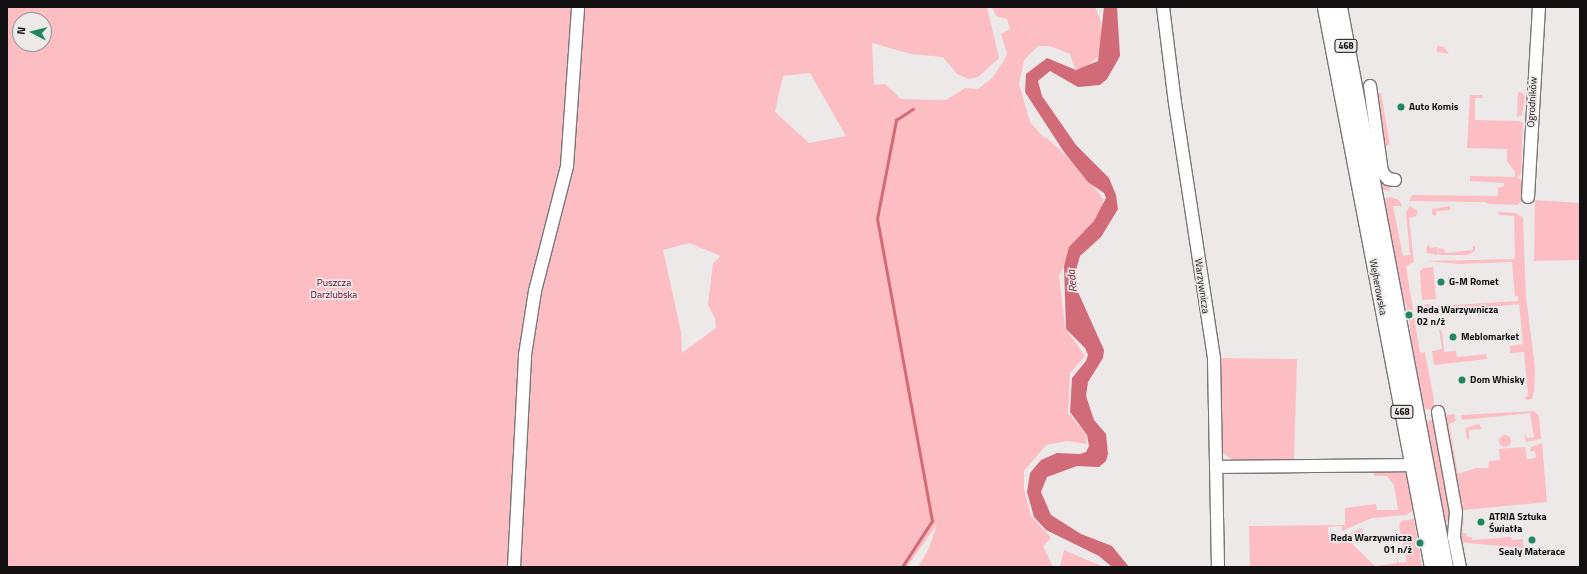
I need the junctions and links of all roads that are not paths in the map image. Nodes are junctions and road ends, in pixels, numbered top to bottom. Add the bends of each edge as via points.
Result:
1 (578, 7) edge
2 (1163, 7) edge
3 (1325, 7) edge
4 (1339, 7) edge
5 (1539, 7) edge
6 (1370, 86) dead end
7 (1395, 180) dead end
8 (1528, 197) dead end
9 (1438, 412) dead end
10 (1412, 465) junction
11 (1216, 467) junction
12 (514, 567) edge
13 (1218, 567) edge
14 (1432, 567) edge
15 (1445, 567) edge
16 (1460, 567) edge

1 - 12 street via 567,166 535,291 525,355
2 - 11 street, Warzywnicza via 1214,359
3 - 10 main road, Wejherowska / 468
4 - 15 main road, Wejherowska / 468
5 - 8 street, Ogrodników
6 - 7 street via 1382,172 1388,180
9 - 16 street via 1456,512 1454,537
10 - 11 street
10 - 14 main road, Wejherowska / 468
11 - 13 street, Warzywnicza

